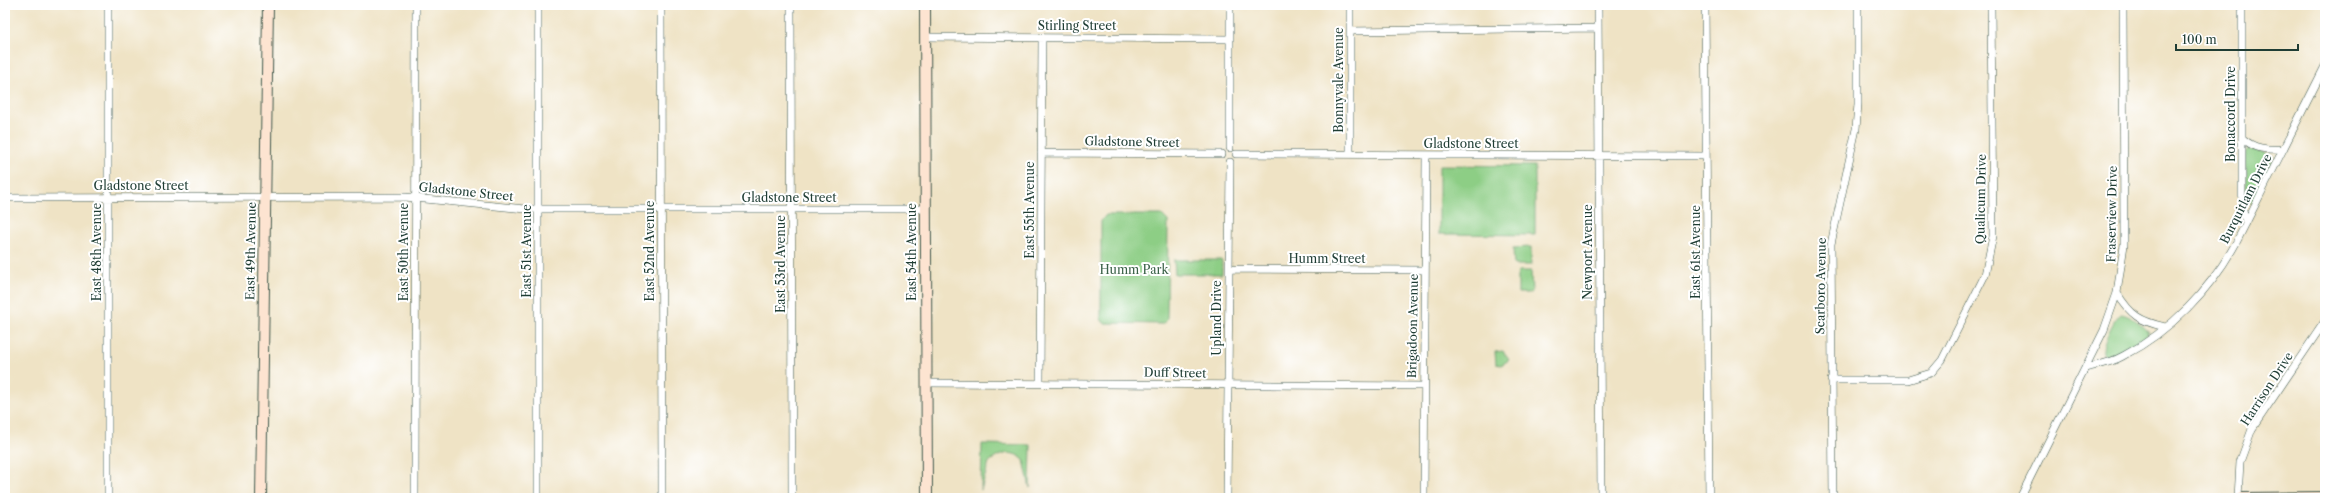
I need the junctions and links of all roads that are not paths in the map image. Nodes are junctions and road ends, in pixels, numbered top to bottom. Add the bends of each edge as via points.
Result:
1 (108, 5) edge
2 (268, 5) edge
3 (416, 5) edge
4 (538, 5) edge
5 (661, 5) edge
6 (791, 5) edge
7 (925, 5) edge
8 (1230, 5) edge
9 (1350, 5) edge
10 (1598, 5) edge
11 (1705, 5) edge
12 (1858, 5) edge
13 (1991, 5) edge
14 (2123, 5) edge
15 (2242, 5) edge
16 (1598, 28) junction
17 (1350, 31) junction
18 (925, 37) junction
19 (1042, 37) junction
20 (1230, 38) junction
21 (2325, 66) edge
22 (2242, 138) junction
23 (1230, 148) junction
24 (2283, 149) junction
25 (1041, 152) junction
26 (1222, 154) junction
27 (1236, 154) junction
28 (1350, 154) junction
29 (1426, 155) junction
30 (1598, 155) junction
31 (1706, 156) junction
32 (1230, 162) junction
33 (5, 198) edge
34 (108, 198) junction
35 (265, 198) junction
36 (415, 198) junction
37 (538, 209) junction
38 (792, 209) junction
39 (660, 210) junction
40 (925, 210) junction
41 (2246, 223) junction
42 (1229, 270) junction
43 (1425, 270) junction
44 (2117, 293) junction
45 (2325, 321) edge
46 (2165, 327) junction
47 (2085, 368) junction
48 (1831, 380) junction
49 (926, 383) junction
50 (1040, 383) junction
51 (1228, 385) junction
52 (1424, 386) junction
53 (2325, 497) edge
54 (108, 498) edge
55 (261, 498) edge
56 (416, 498) edge
57 (538, 498) edge
58 (662, 498) edge
59 (792, 498) edge
60 (927, 498) edge
61 (1227, 498) edge
62 (1424, 498) edge
63 (1601, 498) edge
64 (1709, 498) edge
65 (1833, 498) edge
66 (2020, 498) edge
67 (2238, 498) edge
68 (2242, 498) edge

1 - 34 street, East 48th Avenue
2 - 35 street, East 49th Avenue
3 - 36 street, East 50th Avenue
4 - 37 street, East 51st Avenue
5 - 39 street, East 52nd Avenue
6 - 38 street, East 53rd Avenue
7 - 18 street, East 54th Avenue
8 - 20 street
9 - 17 street, Bonnyvale Avenue
10 - 16 street, Newport Avenue
11 - 31 street, East 61st Avenue
12 - 48 street, Scarboro Avenue via 1856,129 1831,244
13 - 48 street, Qualicum Drive via 1993,236 1985,275 1942,360 1931,373 1908,380
14 - 44 street, Fraserview Drive via 2124,245
15 - 22 street, Bonaccord Drive
16 - 17 street
16 - 30 street, Newport Avenue
17 - 28 street, Bonnyvale Avenue
18 - 19 street, Stirling Street
18 - 40 street, East 54th Avenue
19 - 20 street, Stirling Street
19 - 25 street, East 55th Avenue
20 - 23 street
21 - 24 street, Burquitlam Drive
22 - 24 street via 2263,149
22 - 41 street, Bonaccord Drive via 2242,205
23 - 26 street via 1225,149
23 - 27 street
24 - 41 street, Burquitlam Drive
25 - 26 street, Gladstone Street
25 - 50 street, East 55th Avenue
26 - 32 street via 1224,159
27 - 28 street, Gladstone Street
27 - 32 street
28 - 29 street, Gladstone Street
29 - 30 street, Gladstone Street
29 - 43 street, Brigadoon Avenue
30 - 31 street, Gladstone Street
30 - 63 street, Newport Avenue
31 - 64 street, East 61st Avenue
32 - 42 street, Upland Drive
33 - 34 street, Gladstone Street
34 - 35 street, Gladstone Street
34 - 54 street, East 48th Avenue
35 - 36 street, Gladstone Street
35 - 55 street, East 49th Avenue
36 - 37 street, Gladstone Street
36 - 56 street, East 50th Avenue
37 - 39 street, Gladstone Street
37 - 57 street, East 51st Avenue
38 - 39 street, Gladstone Street
38 - 40 street, Gladstone Street
38 - 59 street, East 53rd Avenue
39 - 58 street, East 52nd Avenue
40 - 49 street, East 54th Avenue
41 - 46 street, Burquitlam Drive via 2224,265 2205,290
42 - 43 street, Humm Street
42 - 51 street, Upland Drive
43 - 52 street, Brigadoon Avenue
44 - 46 street via 2131,313 2141,320
44 - 47 street, Fraserview Drive via 2104,330
45 - 67 street, Harrison Drive via 2252,429 2240,462
46 - 47 street, Burquitlam Drive via 2123,357
47 - 66 street, Fraserview Drive
48 - 65 street, Scarboro Avenue
49 - 50 street, Duff Street
49 - 60 street, East 54th Avenue
50 - 51 street, Duff Street
51 - 52 street, Duff Street
51 - 61 street, Upland Drive
52 - 62 street, Brigadoon Avenue
53 - 68 street

